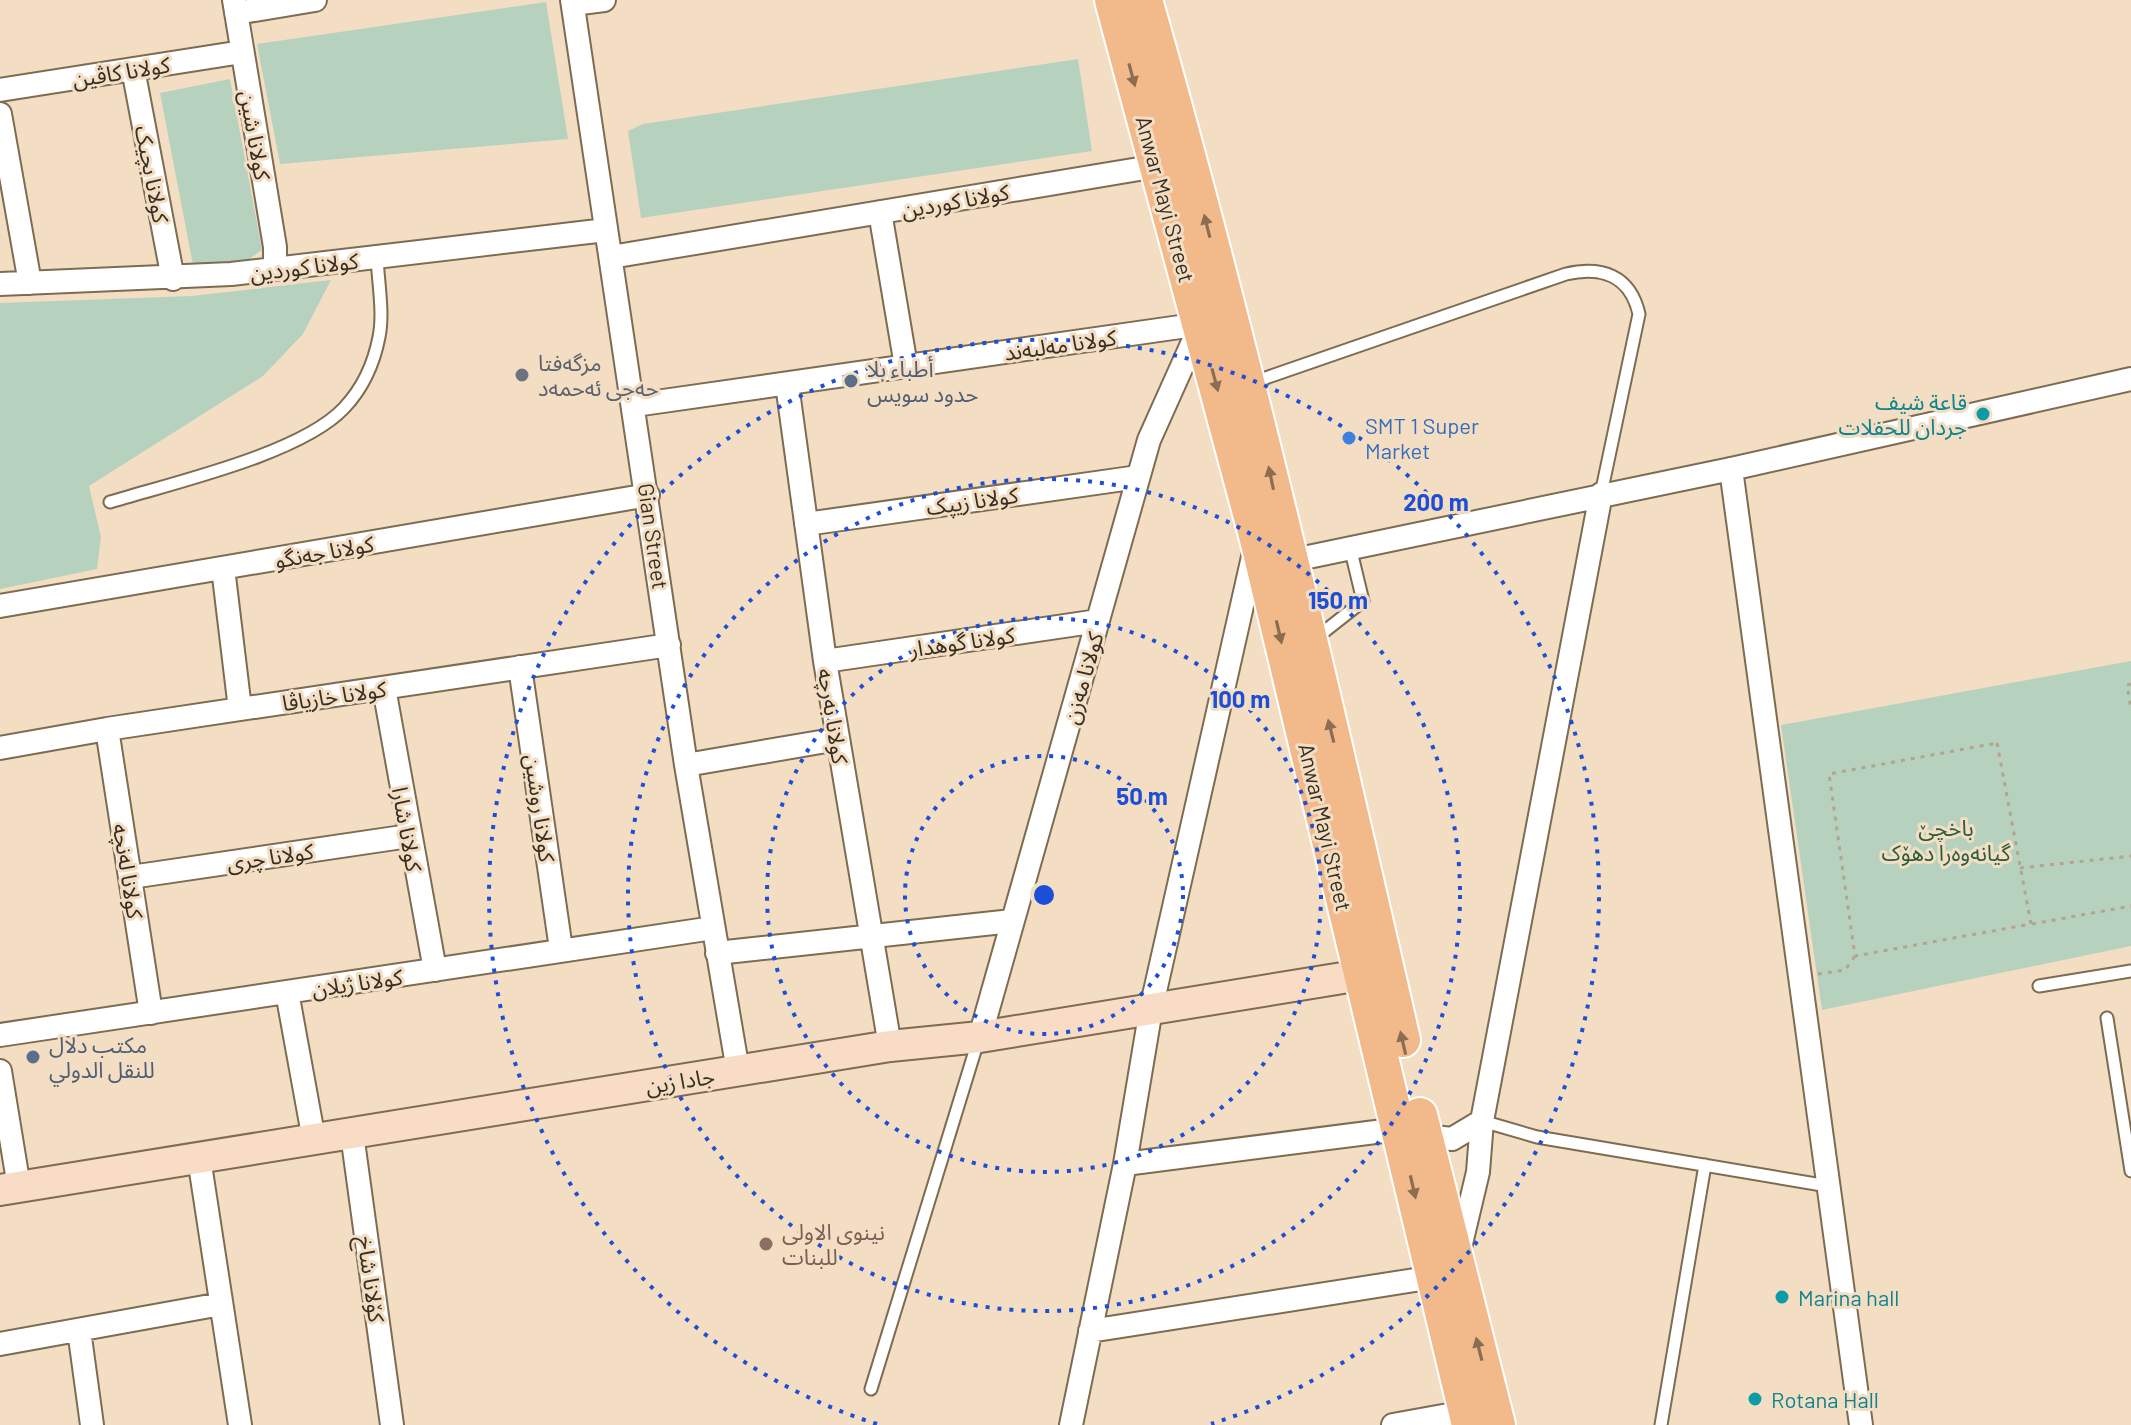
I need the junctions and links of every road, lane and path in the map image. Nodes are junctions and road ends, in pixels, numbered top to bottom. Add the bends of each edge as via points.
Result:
1 (315, 0) edge
2 (604, 0) edge
3 (1112, 0) edge
4 (1145, 0) edge
5 (573, 2) edge
6 (235, 6) edge
7 (242, 52) junction
8 (133, 69) junction
9 (0, 90) edge
10 (0, 114) edge
11 (1157, 166) junction
12 (880, 212) junction
13 (606, 230) junction
14 (377, 257) junction
15 (611, 257) junction
16 (275, 269) junction
17 (173, 279) junction
18 (30, 283) junction
19 (0, 284) edge
20 (1201, 324) junction
21 (906, 366) junction
22 (2131, 379) edge
23 (787, 384) junction
24 (1248, 384) junction
25 (635, 405) junction
26 (1731, 469) junction
27 (1138, 477) junction
28 (1601, 494) junction
29 (648, 495) junction
30 (110, 502) dead end
31 (806, 524) junction
32 (1257, 539) junction
33 (1350, 547) junction
34 (1289, 561) junction
35 (223, 568) junction
36 (0, 606) edge
37 (1098, 621) junction
38 (1309, 643) junction
39 (669, 645) junction
40 (825, 661) junction
41 (520, 667) junction
42 (2131, 684) edge
43 (384, 688) junction
44 (240, 709) junction
45 (2131, 709) edge
46 (107, 729) junction
47 (838, 739) junction
48 (0, 748) edge
49 (686, 765) junction
50 (1336, 811) junction
51 (409, 836) junction
52 (2131, 856) edge
53 (2020, 868) junction
54 (131, 877) junction
55 (2131, 906) edge
56 (1012, 921) junction
57 (2031, 924) junction
58 (713, 928) junction
59 (871, 937) junction
60 (561, 949) junction
61 (717, 953) junction
62 (1855, 956) junction
63 (435, 970) junction
64 (2131, 971) edge
65 (1361, 975) junction
66 (1800, 977) junction
67 (2039, 986) dead end
68 (287, 992) junction
69 (1151, 1009) junction
70 (151, 1013) junction
71 (2107, 1018) dead end
72 (0, 1035) edge
73 (980, 1037) junction
74 (890, 1046) junction
75 (0, 1071) edge
76 (738, 1071) junction
77 (2128, 1112) edge
78 (1482, 1121) junction
79 (1412, 1132) junction
80 (352, 1134) junction
81 (314, 1140) junction
82 (199, 1158) junction
83 (1125, 1164) junction
84 (1705, 1165) junction
85 (2131, 1171) edge
86 (1828, 1186) junction
87 (10, 1189) edge
88 (1446, 1269) junction
89 (221, 1304) junction
90 (79, 1330) junction
91 (1090, 1331) junction
92 (0, 1344) edge
93 (871, 1389) dead end
94 (1467, 1419) edge
95 (92, 1425) edge
96 (240, 1425) edge
97 (392, 1425) edge
98 (1071, 1425) edge
99 (1393, 1425) edge
100 (1498, 1425) edge
101 (1661, 1425) edge
102 (1861, 1425) edge

1 - 6 street
2 - 5 street
3 -> 11 main road, Anwar Mayi Street
24 -> 4 main road, Anwar Mayi Street
5 - 13 street, Gian Street
6 - 7 street, کولانا شین
7 - 8 street, کولانا کاڤین
7 - 16 street, کولانا شین
8 - 9 street, کولانا کاڤین
8 - 17 street, کولانا بچیک
10 - 18 street
11 - 12 street, کولانا کوردین
11 - 20 main road, Anwar Mayi Street
12 - 15 street, کولانا کوردین
12 - 21 street
13 - 14 street, کولانا کوردین
13 - 15 street, Gian Street
14 - 16 street, کولانا کوردین
14 - 30 lane via 380,335 368,375 343,410 303,436 259,455
15 - 25 street, Gian Street
16 - 17 street, کولانا کوردین
17 - 18 street, کولانا کوردین
18 - 19 street, کولانا کوردین
20 - 21 street, کولانا مەلبەند
20 - 27 street, کولانا مەزن via 1164,400
20 -> 32 main road, Anwar Mayi Street
21 - 23 street, کولانا مەلبەند
22 - 26 street
23 - 25 street, کولانا مەلبەند
23 - 31 street, کولانا بەرچە
24 - 28 lane via 1566,274 1612,274 1635,297 1639,314
34 -> 24 main road, Anwar Mayi Street
25 - 29 street, Gian Street
26 - 28 street
26 - 66 street
27 - 31 street, کولانا زیپک
27 - 37 street, کولانا مەزن
28 - 33 street
28 - 78 street
29 - 35 street, کولانا جەنگو
29 - 39 street, Gian Street
31 - 40 street, کولانا بەرچە
32 -> 50 main road, Anwar Mayi Street
32 - 69 street
33 - 34 street
33 - 38 lane via 1363,601
34 - 38 main road, Anwar Mayi Street
35 - 36 street, کولانا جەنگو
35 - 44 street
37 - 40 street, کولانا گوهدار
37 - 56 street, کولانا مەزن
50 -> 38 main road, Anwar Mayi Street
39 - 41 street, کولانا خازیاڤا
39 - 49 street, Gian Street
40 - 47 street, کولانا بەرچە
41 - 43 street, کولانا خازیاڤا
41 - 60 street, کولانا روشین
42 - 45 path
43 - 44 street, کولانا خازیاڤا
43 - 51 street, کولانا شارا
44 - 46 street, کولانا خازیاڤا
46 - 48 street, کولانا خازیاڤا
46 - 54 street, کولانا لەنچە
47 - 49 street
47 - 59 street, کولانا بەرچە
49 - 58 street, Gian Street
50 - 65 main road, Anwar Mayi Street
79 -> 50 main road, Anwar Mayi Street
51 - 54 street, کولانا چری
51 - 63 street, کولانا شارا
52 - 53 path
53 - 57 path
53 - 62 path via 1997,743 1829,774
54 - 70 street, کولانا لەنچە
55 - 57 path
56 - 59 street
56 - 73 street, کولانا مەزن
57 - 62 path
58 - 60 street, کولانا ژیلان
58 - 61 street, Gian Street
59 - 61 street
59 - 74 street, کولانا بەرچە
60 - 63 street, کولانا ژیلان
61 - 76 street, Gian Street
62 - 66 path via 1845,970
63 - 68 street, کولانا ژیلان
64 - 67 lane
65 - 69 street, جادا زین
65 - 79 main road, Anwar Mayi Street
66 - 86 street
68 - 70 street, کولانا ژیلان
68 - 81 street
69 - 73 street, جادا زین
69 - 83 street
70 - 72 street, کولانا ژیلان
71 - 77 lane
73 - 74 street, جادا زین
73 - 93 lane
74 - 76 street, جادا زین
75 - 87 street
76 - 80 street, جادا زین
77 - 85 lane
78 - 79 street via 1452,1139
78 - 84 lane via 1537,1137
78 - 88 street via 1478,1172
79 - 83 street
79 - 88 main road, Anwar Mayi Street
80 - 81 street, جادا زین
80 - 97 street, کۆلانا شاخ
81 - 82 street, جادا زین
82 - 87 street, جادا زین
82 - 89 street
83 - 91 street
84 - 86 lane
84 - 101 lane
86 - 102 street
88 - 91 street
88 - 94 main road, Anwar Mayi Street
100 -> 88 main road, Anwar Mayi Street
89 - 90 street
89 - 96 street
90 - 92 street
90 - 95 street
91 - 98 street
94 - 99 street

